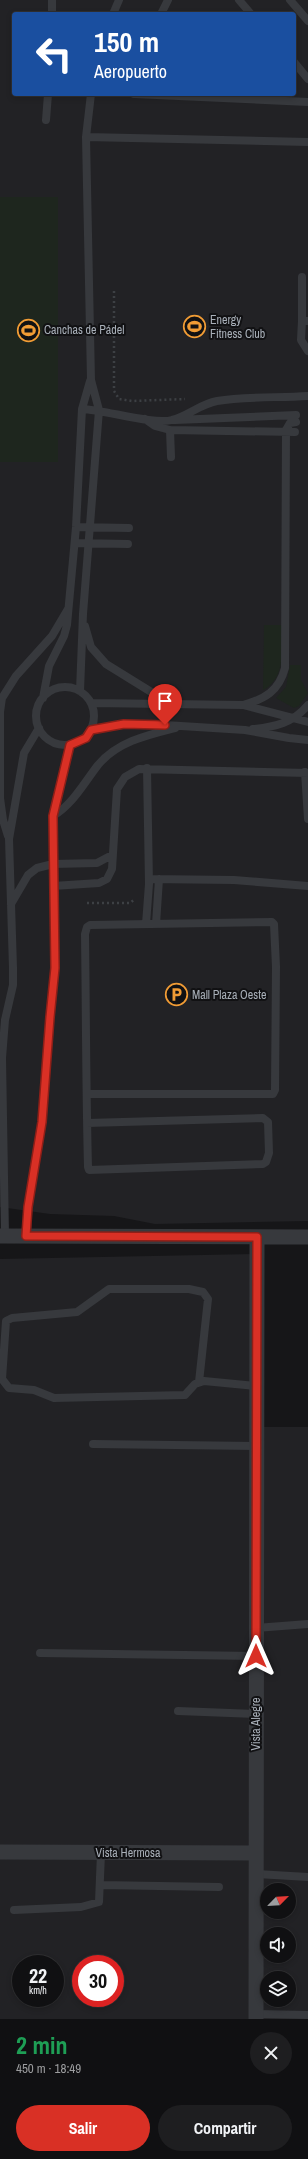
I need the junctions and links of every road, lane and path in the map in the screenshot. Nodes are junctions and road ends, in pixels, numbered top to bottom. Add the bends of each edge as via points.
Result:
1 (52, 0) edge
2 (119, 0) edge
3 (168, 0) edge
4 (239, 0) edge
5 (290, 0) edge
6 (52, 12) edge
7 (114, 12) edge
8 (162, 12) edge
9 (250, 12) edge
10 (308, 21) edge
11 (296, 64) edge
12 (308, 79) edge
13 (48, 96) edge
14 (91, 96) edge
15 (180, 96) edge
16 (308, 102) edge
17 (46, 120) dead end
18 (86, 137) junction
19 (308, 142) edge
20 (302, 277) dead end
21 (114, 291) dead end
22 (305, 321) edge
23 (308, 351) edge
24 (90, 380) junction
25 (192, 396) dead end
26 (308, 396) edge
27 (82, 409) junction
28 (99, 410) junction
29 (144, 419) junction
30 (172, 420) junction
31 (170, 430) junction
32 (295, 432) dead end
33 (171, 456) dead end
34 (76, 527) junction
35 (90, 527) junction
36 (129, 528) dead end
37 (75, 543) junction
38 (88, 543) junction
39 (128, 544) dead end
40 (70, 607) junction
41 (83, 614) junction
42 (80, 691) junction
43 (43, 698) junction
44 (92, 703) junction
45 (169, 703) junction
46 (243, 705) junction
47 (307, 708) edge
48 (295, 718) junction
49 (308, 722) edge
50 (181, 727) junction
51 (39, 728) junction
52 (91, 730) junction
53 (245, 730) junction
54 (308, 740) edge
55 (70, 745) junction
56 (147, 768) junction
57 (307, 772) edge
58 (53, 816) junction
59 (308, 819) edge
60 (9, 839) junction
61 (112, 856) junction
62 (53, 864) junction
63 (149, 879) junction
64 (159, 879) junction
65 (54, 886) junction
66 (308, 886) edge
67 (147, 889) junction
68 (87, 903) dead end
69 (11, 904) junction
70 (146, 924) junction
71 (156, 924) junction
72 (88, 1094) junction
73 (87, 1123) junction
74 (3, 1236) edge
75 (26, 1236) junction
76 (257, 1237) junction
77 (308, 1237) edge
78 (199, 1382) junction
79 (256, 1386) junction
80 (94, 1444) dead end
81 (256, 1446) junction
82 (308, 1624) edge
83 (256, 1628) junction
84 (40, 1653) dead end
85 (256, 1656) junction
86 (178, 1711) dead end
87 (256, 1714) junction
88 (0, 1852) edge
89 (101, 1853) junction
90 (256, 1853) junction
91 (257, 1874) junction
92 (308, 1877) edge
93 (100, 1884) junction
94 (219, 1887) dead end
95 (14, 1910) dead end
96 (308, 2015) edge
97 (256, 2016) edge

1 - 6 lane
2 - 7 lane
3 - 8 lane
4 - 9 lane
5 - 10 lane
11 - 12 lane
13 - 17 lane
14 - 18 lane
15 - 16 lane
18 - 19 lane
18 - 24 lane
20 - 22 lane
21 - 25 path via 114,391 119,399 185,400
22 - 23 lane via 302,340
24 - 27 lane
24 - 28 lane
26 - 30 lane via 216,401 198,406
27 - 28 lane
27 - 34 lane
28 - 29 lane
28 - 35 lane
29 - 30 lane
29 - 31 lane via 155,426
30 - 46 lane via 296,419 286,430 285,668 280,683 271,693
31 - 32 lane
31 - 33 lane
34 - 35 lane
34 - 37 lane
35 - 36 lane
35 - 38 lane
37 - 38 lane
37 - 40 lane
38 - 39 lane
38 - 41 lane
40 - 43 lane via 64,636 49,666
40 - 60 lane via 52,636 16,676 2,698 0,798
41 - 42 lane
41 - 45 lane via 91,647 106,664
42 - 43 lane via 68,687 56,688
42 - 44 lane
43 - 51 lane via 37,709
44 - 45 lane
44 - 52 lane via 95,717
45 - 46 lane
46 - 48 lane
47 - 48 lane
48 - 49 lane
48 - 53 lane via 275,726
50 - 52 lane via 124,724
50 - 53 lane
50 - 58 lane via 135,739 112,752 99,764 70,804
51 - 55 lane via 48,740 63,746
51 - 60 lane via 24,753
52 - 55 lane via 86,738
53 - 54 lane
55 - 58 lane
56 - 57 lane
56 - 61 lane via 139,769 125,777 117,789
56 - 63 lane
57 - 59 lane
58 - 62 lane
60 - 69 lane
61 - 62 lane via 97,863
61 - 65 lane via 110,875 104,882
62 - 65 lane
62 - 69 lane via 37,868 28,875
63 - 64 lane
63 - 67 lane
64 - 66 lane via 234,880
64 - 71 lane
65 - 75 lane via 55,968 42,1122 28,1207
67 - 68 path via 130,903
67 - 70 lane
69 - 74 lane via 13,985 5,1020 2,1058
70 - 71 lane
70 - 72 lane via 90,925 86,929
71 - 72 lane via 274,924 274,1092
72 - 73 lane
73 - 73 lane via 88,1166 92,1172 263,1164 268,1158 268,1122 263,1118
74 - 75 street
75 - 76 street
76 - 77 street
76 - 79 street, Vista Alegre
78 - 78 lane via 185,1395 169,1396 54,1398 34,1390 9,1388 2,1379 6,1321 12,1318 77,1312 109,1289 189,1289 203,1292 208,1299
78 - 79 lane
79 - 81 street, Vista Alegre
80 - 81 lane
81 - 83 street, Vista Alegre
82 - 83 lane
83 - 85 street, Vista Alegre
84 - 85 lane
85 - 87 street, Vista Alegre
86 - 87 lane
87 - 90 street, Vista Alegre
88 - 89 street, Vista Hermosa
89 - 90 street, Vista Hermosa
89 - 93 lane
90 - 91 street, Vista Alegre
91 - 92 lane
91 - 97 street, Vista Alegre
93 - 94 lane
93 - 95 lane via 99,1902 80,1907
96 - 97 lane

